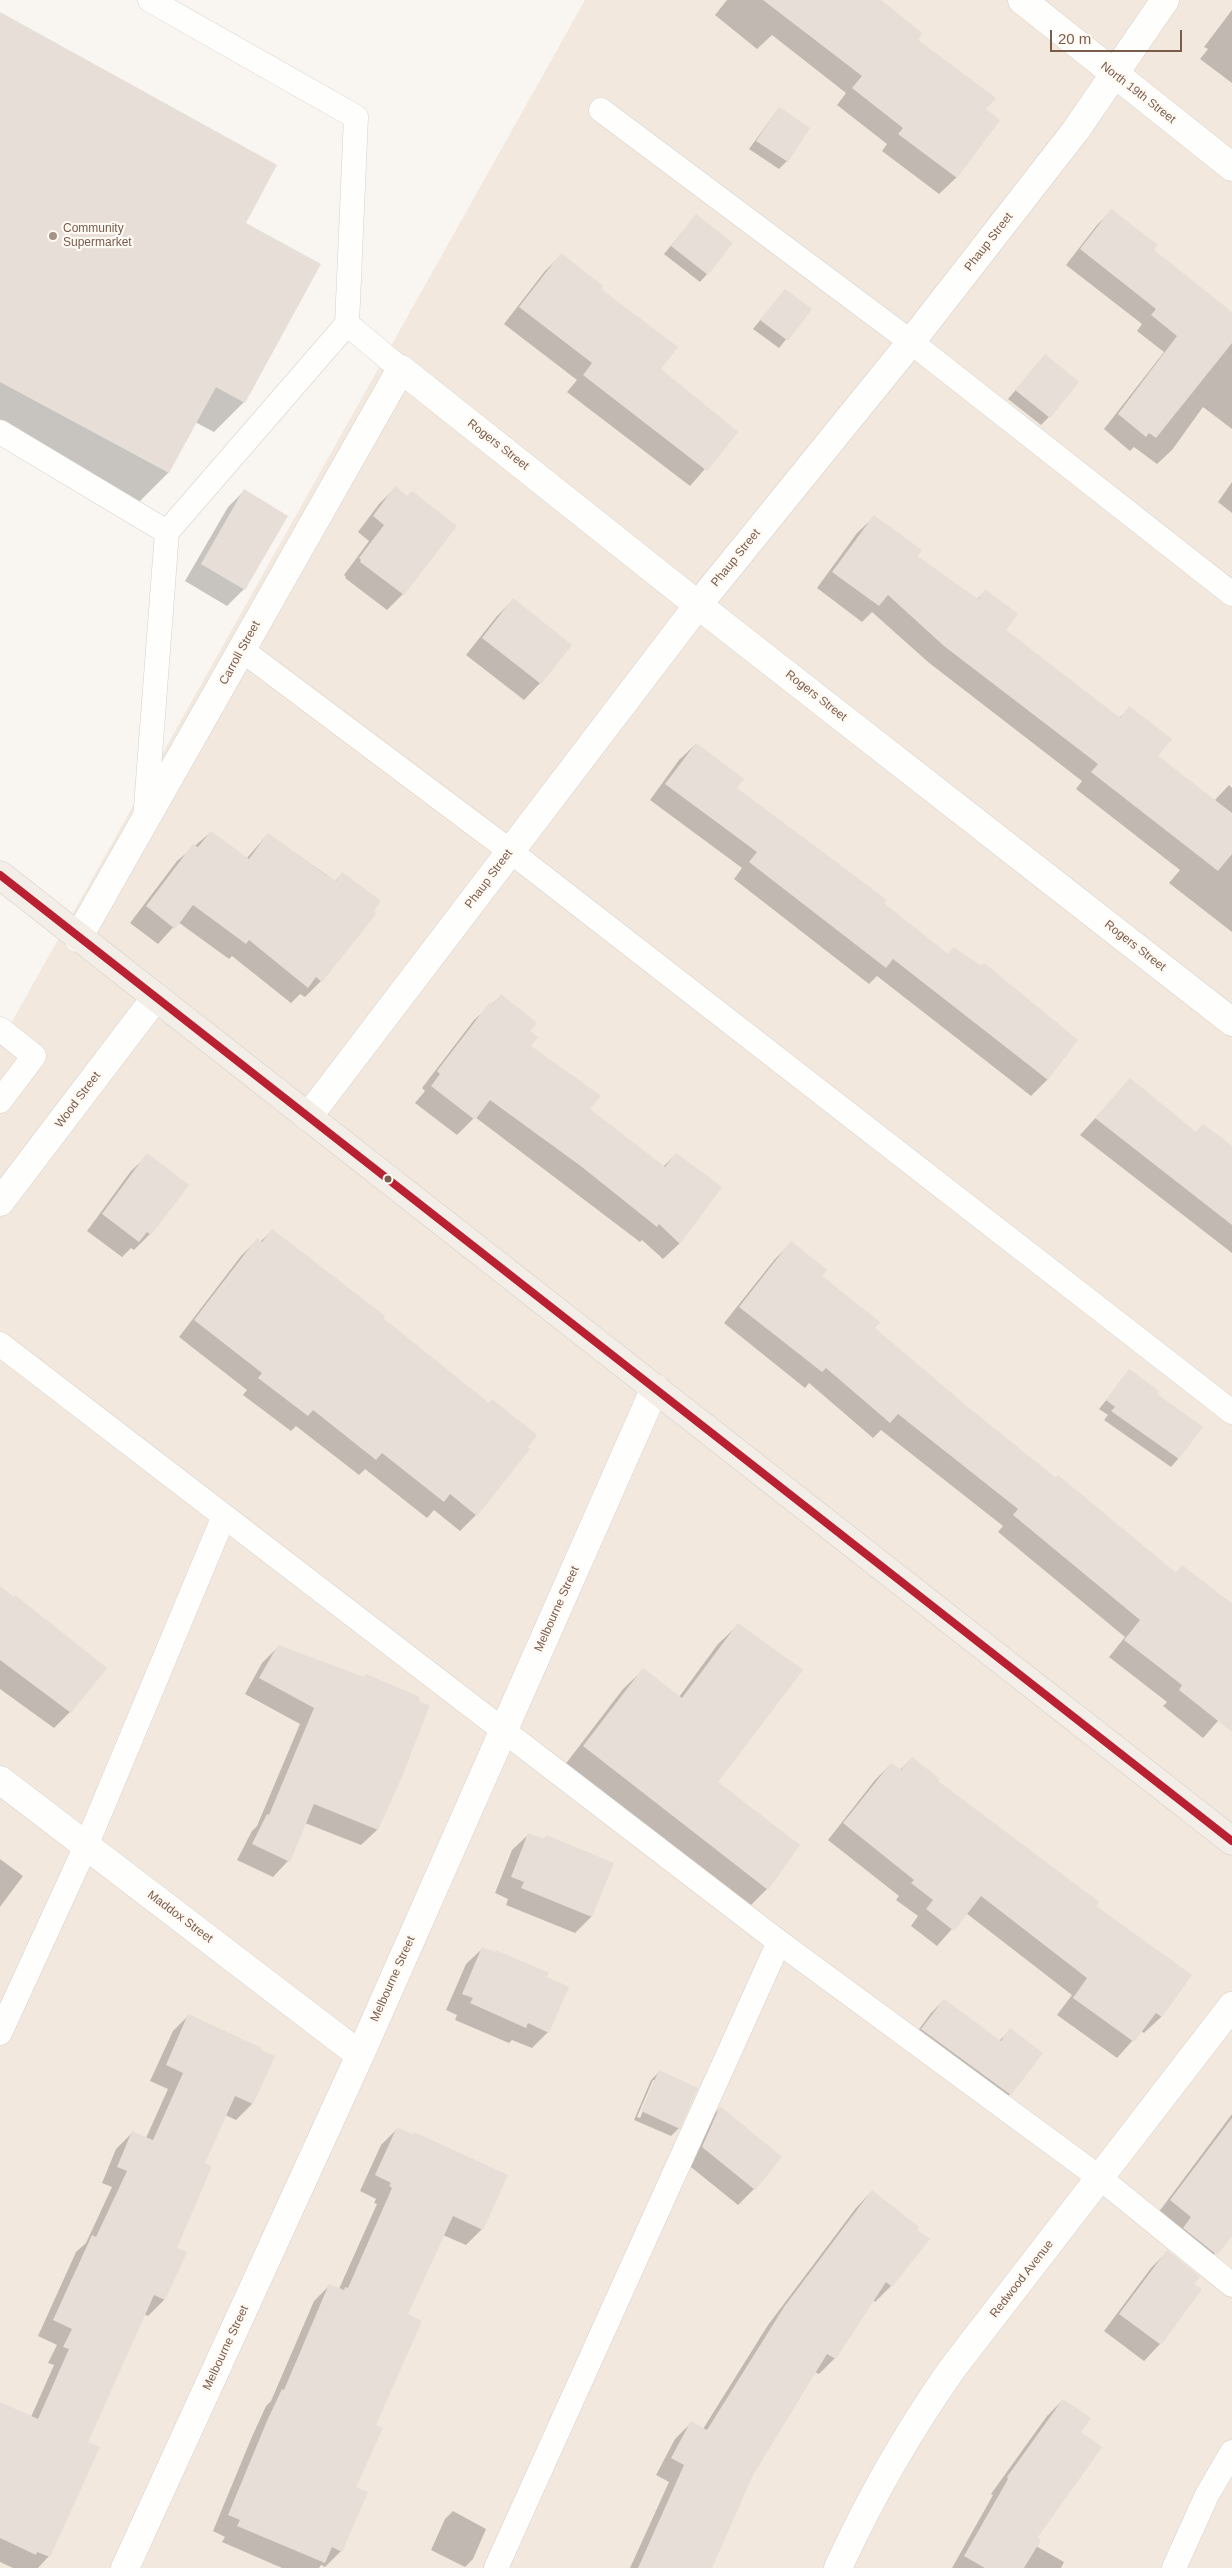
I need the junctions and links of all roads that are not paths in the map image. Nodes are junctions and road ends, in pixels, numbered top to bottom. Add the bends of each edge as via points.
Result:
1 (150, 0) edge
2 (1022, 0) edge
3 (1165, 0) edge
4 (1115, 76) junction
5 (601, 110) dead end
6 (1232, 167) edge
7 (347, 324) junction
8 (911, 342) junction
9 (401, 368) junction
10 (0, 432) edge
11 (167, 532) junction
12 (1232, 594) edge
13 (698, 605) junction
14 (242, 650) junction
15 (145, 820) junction
16 (510, 851) junction
17 (0, 875) edge
18 (78, 938) junction
19 (156, 997) junction
20 (1232, 1022) edge
21 (0, 1029) edge
22 (0, 1101) edge
23 (308, 1117) junction
24 (0, 1202) edge
25 (0, 1344) edge
26 (655, 1388) junction
27 (1232, 1412) edge
28 (224, 1516) junction
29 (503, 1730) junction
30 (0, 1780) edge
31 (1232, 1841) edge
32 (86, 1846) junction
33 (779, 1942) junction
34 (1232, 2006) edge
35 (0, 2033) edge
36 (360, 2055) junction
37 (1100, 2178) junction
38 (1232, 2284) edge
39 (1232, 2452) edge
40 (125, 2568) edge
41 (496, 2568) edge
42 (838, 2568) edge
43 (1174, 2568) edge

1 - 7 lane via 356,117
2 - 4 street, North 19th Street
3 - 4 street, Phaup Street
4 - 6 street, North 19th Street
4 - 8 street, Phaup Street
5 - 8 lane
7 - 9 lane
7 - 11 lane
8 - 12 lane
8 - 13 street, Phaup Street
9 - 13 street, Rogers Street
9 - 14 street, Carroll Street
10 - 11 lane
11 - 15 lane
13 - 16 street, Phaup Street
13 - 20 street, Rogers Street
14 - 15 street, Carroll Street
14 - 16 lane
15 - 18 street, Carroll Street
16 - 23 street, Phaup Street
16 - 27 lane
17 - 18 main road
18 - 19 main road
19 - 23 main road
19 - 24 street, Wood Street
21 - 22 lane via 34,1056
23 - 26 main road
25 - 28 lane
26 - 29 street, Melbourne Street
26 - 31 main road
28 - 29 lane
28 - 32 lane
29 - 33 lane
29 - 36 street, Melbourne Street
30 - 32 street, Maddox Street
32 - 35 lane
32 - 36 street, Maddox Street
33 - 37 lane
33 - 41 lane
34 - 37 street, Redwood Avenue
36 - 40 street, Melbourne Street
37 - 38 lane
37 - 42 street, Redwood Avenue via 952,2369 912,2427 860,2519
39 - 43 lane via 1207,2495

